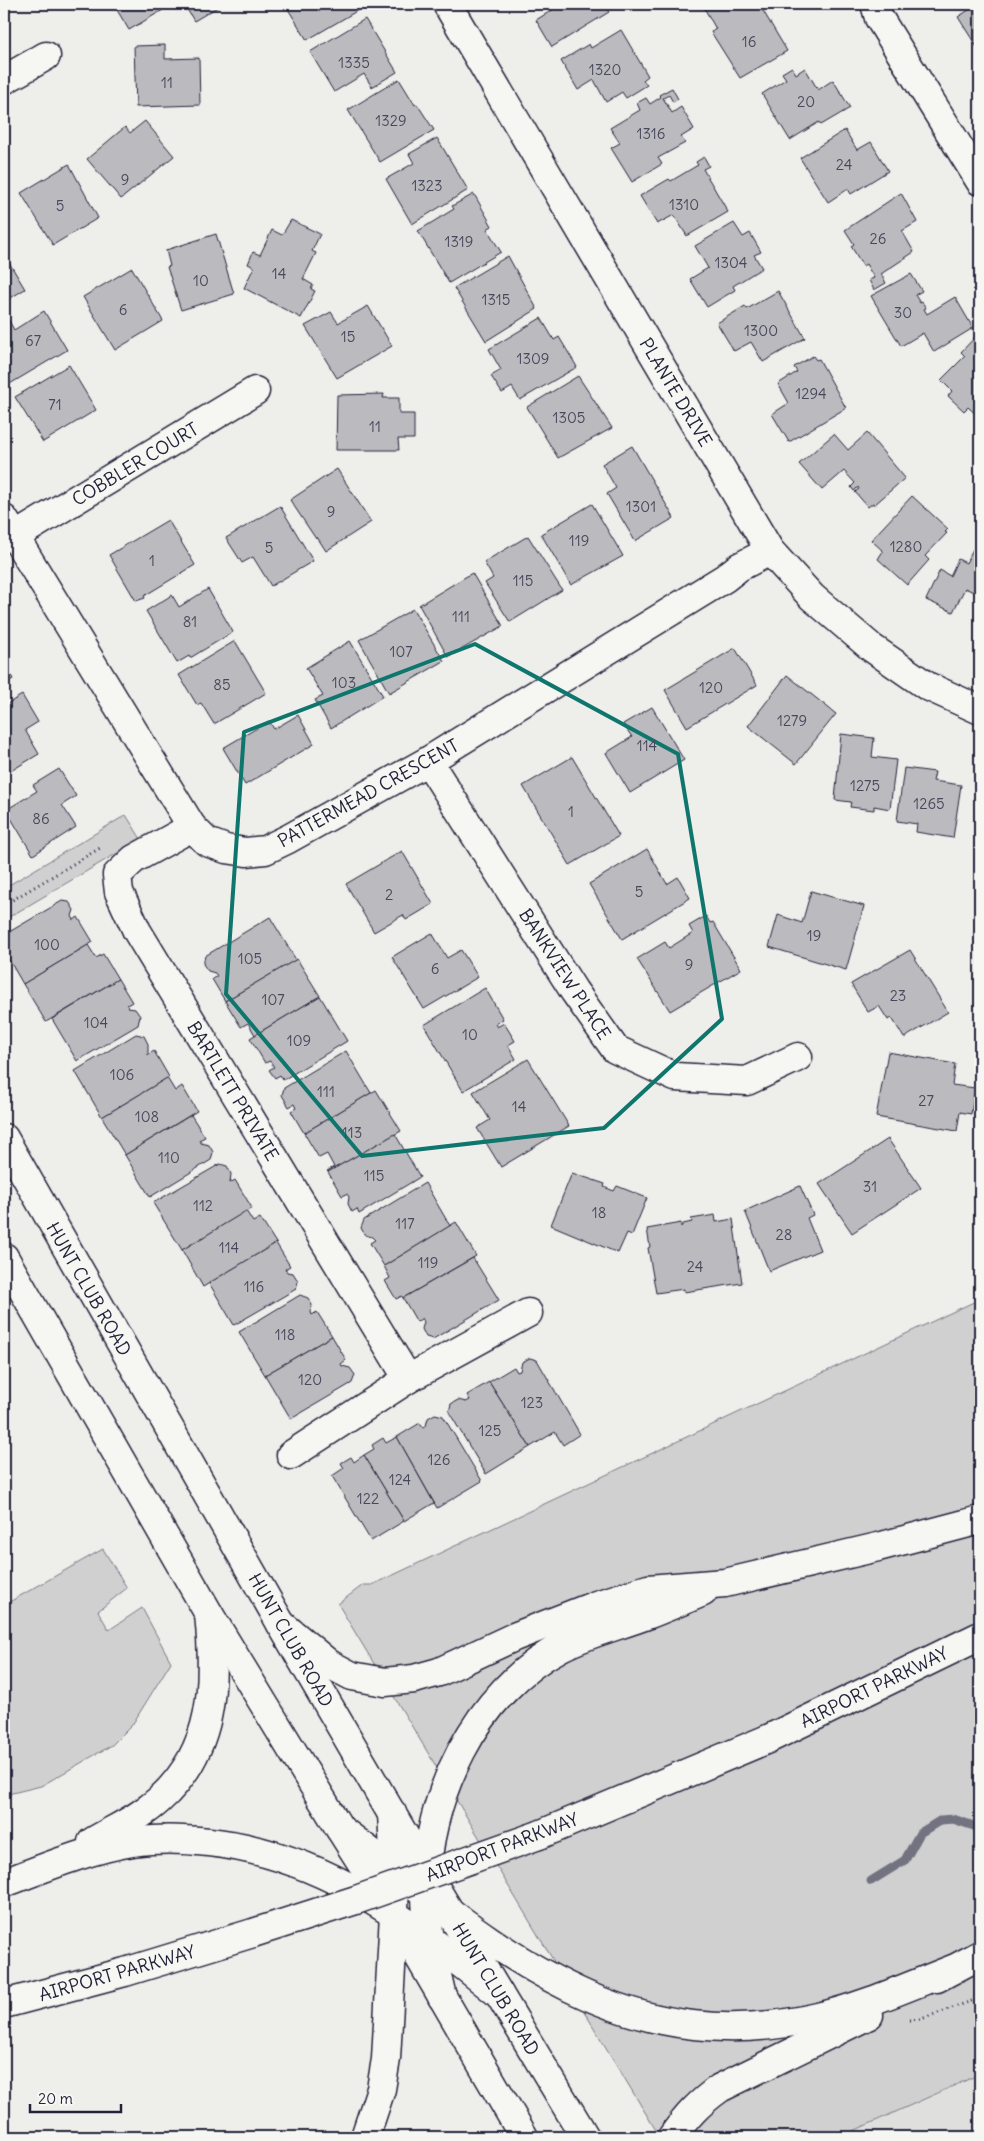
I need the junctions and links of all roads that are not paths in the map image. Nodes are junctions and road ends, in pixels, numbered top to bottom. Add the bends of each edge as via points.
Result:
1 (447, 4) edge
2 (875, 4) edge
3 (46, 56) dead end
4 (4, 80) edge
5 (980, 181) edge
6 (255, 391) dead end
7 (9, 528) edge
8 (770, 551) junction
9 (980, 710) edge
10 (428, 761) junction
11 (192, 827) junction
12 (798, 1057) dead end
13 (4, 1138) edge
14 (4, 1257) edge
15 (528, 1313) dead end
16 (408, 1379) junction
17 (291, 1455) dead end
18 (980, 1520) edge
19 (725, 1583) junction
20 (209, 1614) junction
21 (281, 1624) junction
22 (980, 1636) edge
23 (392, 1813) junction
24 (340, 1829) junction
25 (53, 1864) junction
26 (395, 1870) junction
27 (4, 1883) edge
28 (426, 1883) junction
29 (450, 1912) junction
30 (394, 1914) junction
31 (429, 1938) junction
32 (980, 1955) edge
33 (954, 1969) junction
34 (499, 1994) junction
35 (442, 1997) junction
36 (4, 2004) edge
37 (365, 2137) edge
38 (524, 2137) edge
39 (585, 2137) edge
40 (672, 2137) edge

1 - 8 main road, PLANTE DRIVE
2 - 5 main road via 879,18
3 - 4 main road
6 - 7 main road, COBBLER COURT
7 - 11 main road, PATTERMEAD CRESCENT
8 - 9 main road, PLANTE DRIVE via 812,597 872,648 926,686
8 - 10 main road, PATTERMEAD CRESCENT
10 - 11 main road, PATTERMEAD CRESCENT via 265,850 226,849 207,842
10 - 12 main road, BANKVIEW PLACE via 615,1050 674,1077 747,1081
11 - 16 main road, BARTLETT PRIVATE via 134,859 117,875 119,892 141,939
13 - 21 main road, HUNT CLUB ROAD
14 - 20 main road
15 - 16 main road
16 - 17 main road
18 - 19 main road
19 - 21 main road via 648,1589 514,1637 439,1672 392,1682 352,1676 329,1664
19 - 28 main road via 561,1647 535,1664 495,1700 452,1770 439,1810
20 - 24 main road
20 - 25 main road via 213,1653 209,1716 190,1761 175,1783 145,1811
21 - 23 main road, HUNT CLUB ROAD
22 - 36 main road, AIRPORT PARKWAY, bridge via 768,1739 539,1835 253,1933
23 - 26 main road
23 - 28 main road, HUNT CLUB ROAD
24 - 26 main road
24 - 30 main road
25 - 27 main road
25 - 30 main road via 135,1841 187,1840 225,1844 262,1851 304,1865 354,1889
26 - 28 main road
26 - 30 main road
28 - 29 main road, HUNT CLUB ROAD
28 - 31 main road
29 - 33 main road via 524,1964 590,1998 655,2019 693,2026 768,2025 816,2017 853,2008
29 - 34 main road, HUNT CLUB ROAD
30 - 31 main road
30 - 35 main road
30 - 37 main road via 386,2059 381,2090
31 - 34 main road
31 - 35 main road
32 - 33 main road
33 - 40 main road via 720,2088 688,2114
34 - 39 main road, HUNT CLUB ROAD
35 - 38 main road

